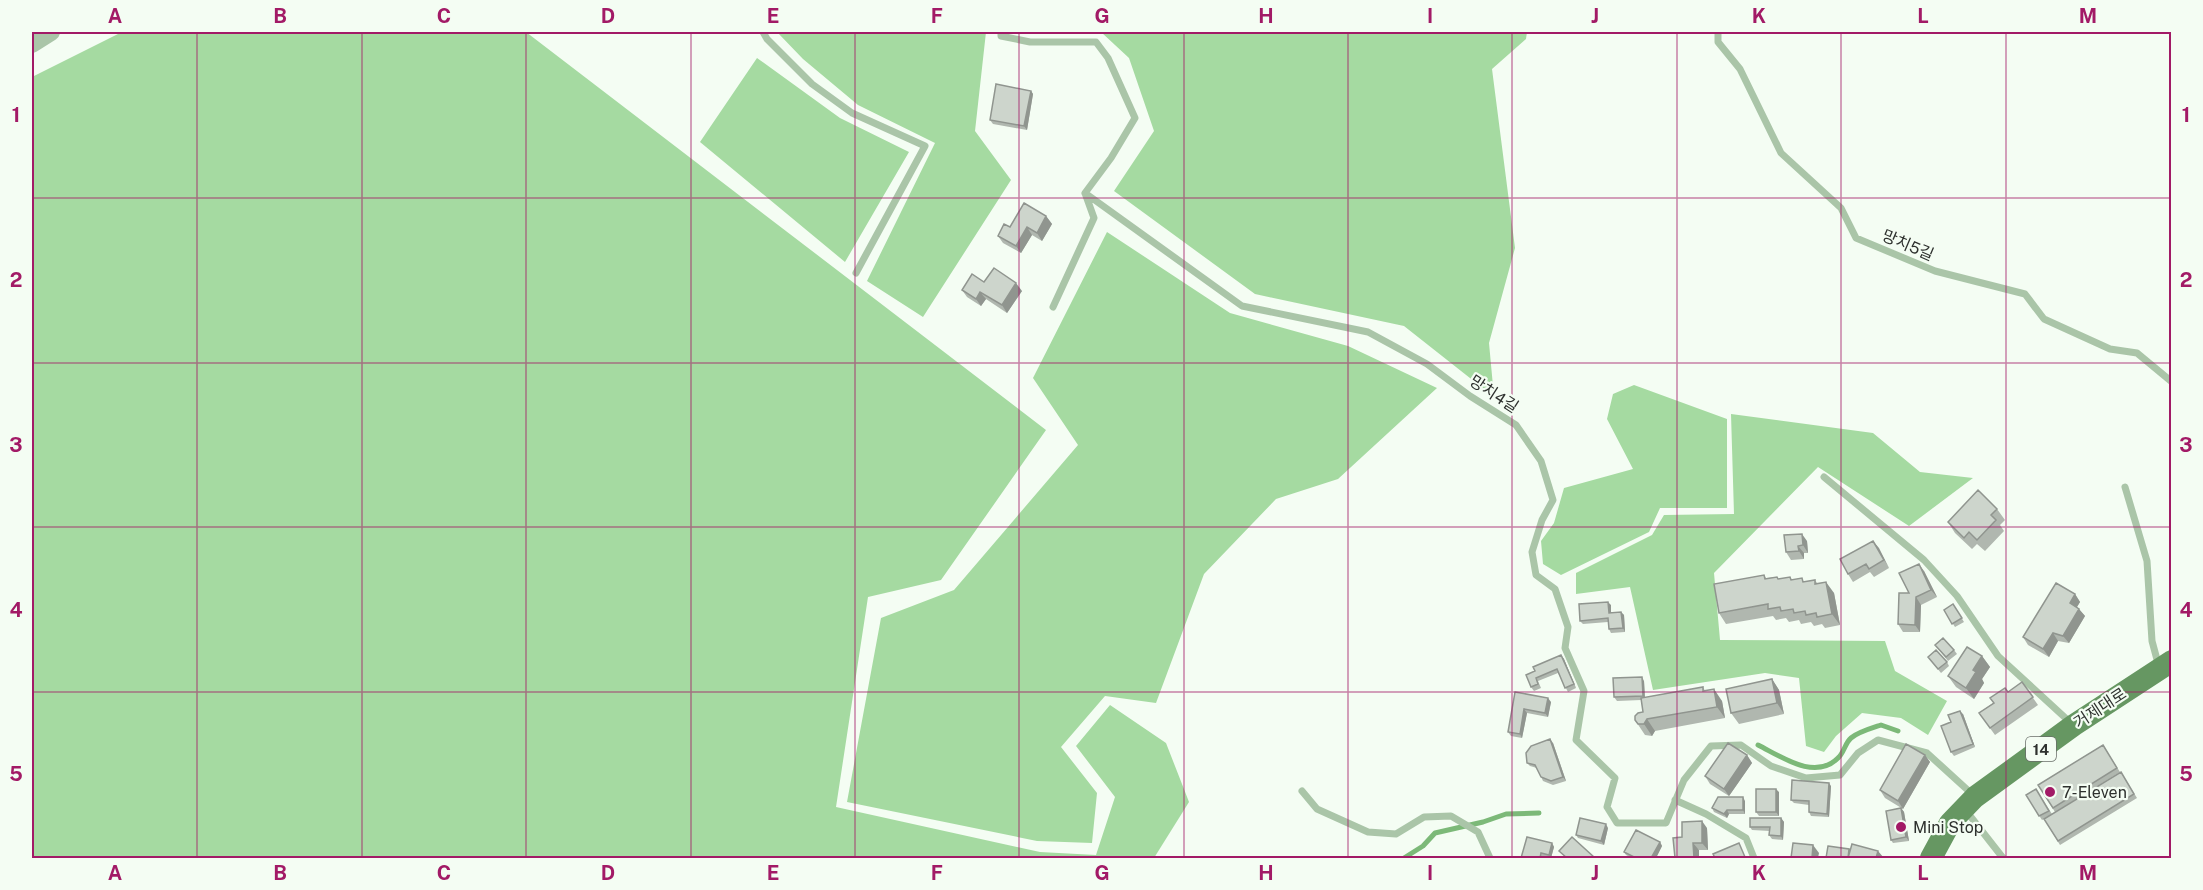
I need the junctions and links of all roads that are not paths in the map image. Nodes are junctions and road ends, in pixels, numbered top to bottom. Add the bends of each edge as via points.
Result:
1 (51, 32) edge
2 (763, 32) edge
3 (1001, 32) edge
4 (1718, 32) edge
5 (32, 44) edge
6 (1085, 193) junction
7 (856, 273) dead end
8 (1053, 307) dead end
9 (2172, 382) edge
10 (1824, 477) dead end
11 (2125, 487) dead end
12 (2166, 665) edge
13 (2074, 726) junction
14 (1302, 791) dead end
15 (1675, 800) junction
16 (1969, 803) junction
17 (1490, 858) edge
18 (1754, 858) edge
19 (1932, 858) edge
20 (2003, 858) edge

1 - 5 street
2 - 7 lane via 812,84 852,113 925,146
3 - 6 lane via 1001,36 1030,42 1096,42 1108,58 1135,118
4 - 9 lane, 망치5길 via 1718,42 1740,69 1781,153 1841,208 1856,238 1935,271 2025,294 2044,318 2110,349 2137,353
6 - 8 lane via 1094,218
6 - 15 lane, 망치4길 via 1242,306 1368,332 1427,363 1516,425 1541,460 1553,500 1532,552 1536,575 1555,589 1568,627 1565,648 1584,691 1576,740 1615,778 1607,807 1617,823 1666,823
10 - 13 lane via 1924,560 1957,596 1998,656
11 - 12 lane via 2147,561 2152,641
12 - 13 main road, 거제대로 / 14
13 - 16 main road, 거제대로 / 14
14 - 17 lane via 1317,809 1368,832 1396,834 1424,818 1451,816 1478,832
15 - 16 lane, 망치4길 via 1684,780 1711,746 1741,745 1771,766 1806,778 1840,775 1858,753 1878,740 1927,753
15 - 18 lane via 1746,838
16 - 19 main road, 거제대로 / 14 via 1950,823
16 - 20 lane

